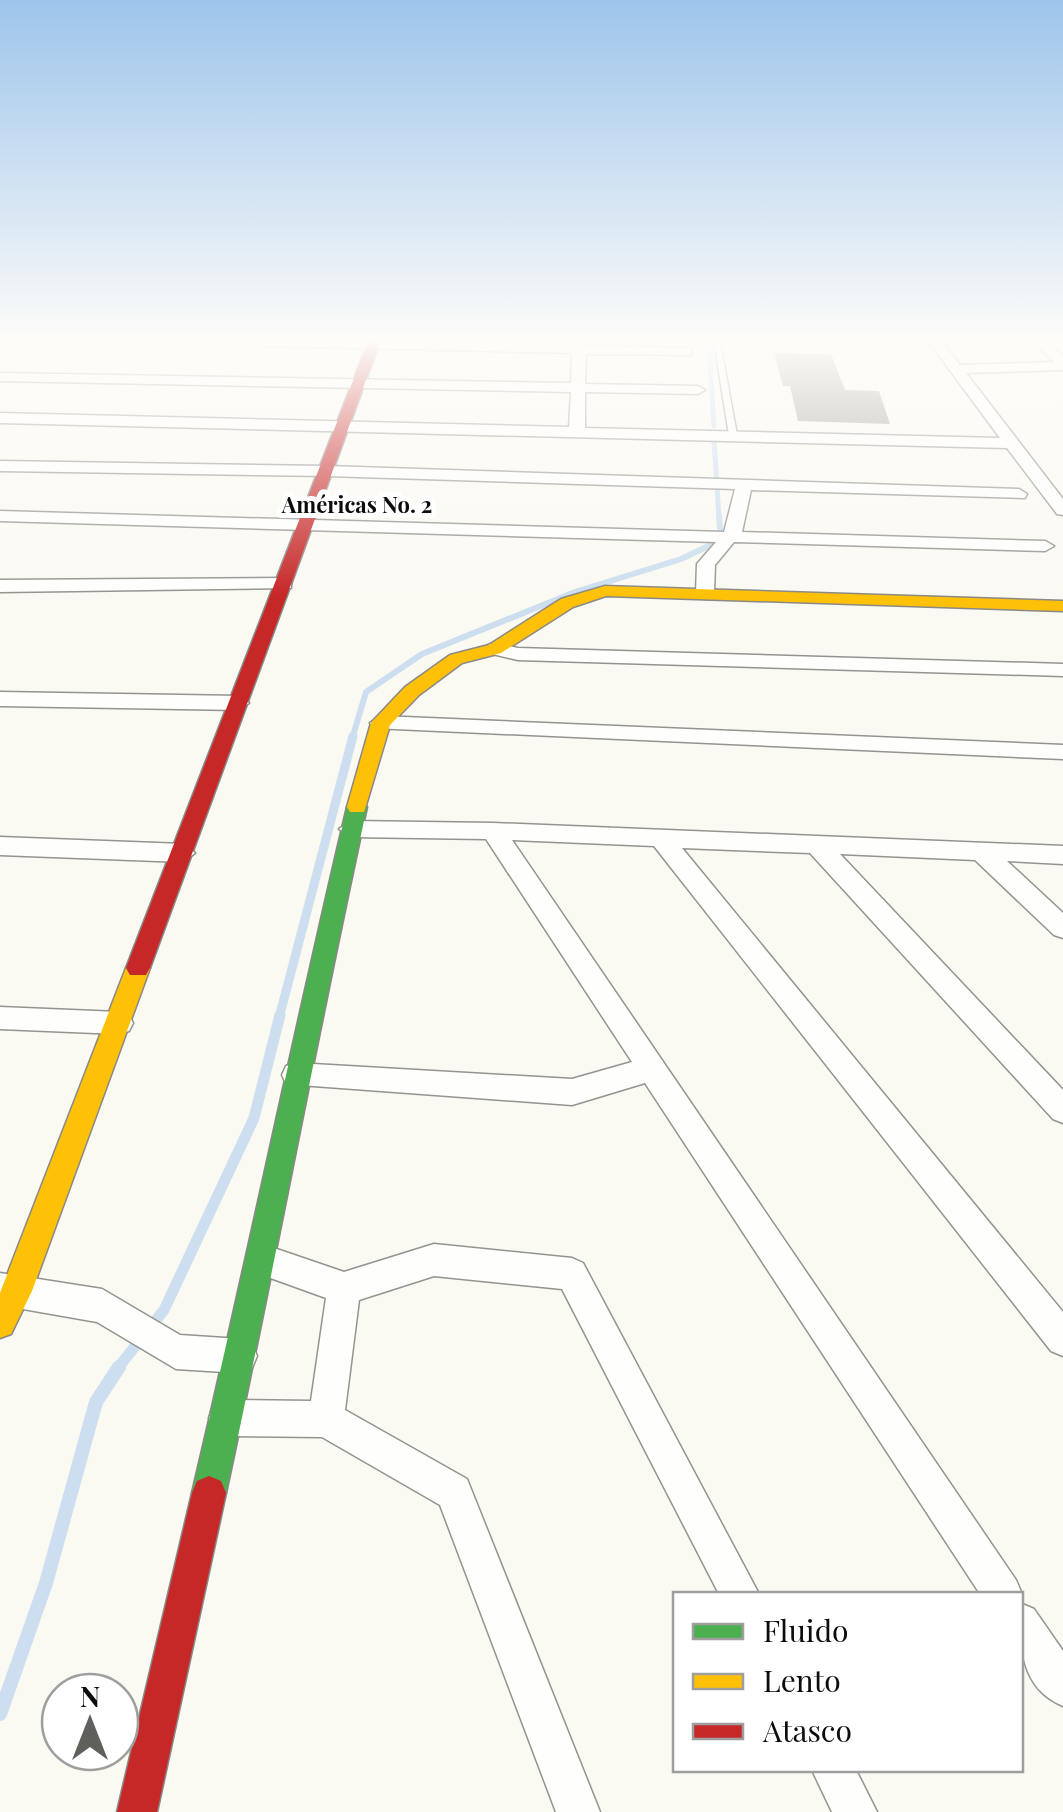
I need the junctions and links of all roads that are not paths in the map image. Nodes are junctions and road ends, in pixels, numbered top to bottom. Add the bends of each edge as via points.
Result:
1 (343, 427) edge
2 (443, 427) edge
3 (576, 427) edge
4 (732, 427) edge
5 (1001, 427) edge
6 (576, 430) junction
7 (733, 435) junction
8 (1014, 443) junction
9 (0, 466) edge
10 (326, 471) junction
11 (734, 486) junction
12 (1019, 494) dead end
13 (1063, 510) edge
14 (0, 516) edge
15 (307, 523) junction
16 (729, 537) junction
17 (1045, 546) dead end
18 (284, 584) junction
19 (0, 586) edge
20 (705, 593) junction
21 (1063, 606) edge
22 (495, 649) junction
23 (1063, 670) edge
24 (0, 699) edge
25 (239, 704) junction
26 (381, 724) junction
27 (1063, 752) edge
28 (351, 830) junction
29 (494, 831) junction
30 (661, 838) junction
31 (815, 844) junction
32 (0, 846) edge
33 (979, 850) junction
34 (183, 853) junction
35 (1063, 856) edge
36 (1063, 928) edge
37 (0, 1018) edge
38 (118, 1023) junction
39 (652, 1069) junction
40 (296, 1076) junction
41 (1063, 1110) edge
42 (262, 1260) junction
43 (344, 1288) junction
44 (8, 1290) edge
45 (0, 1322) edge
46 (1063, 1339) edge
47 (240, 1356) junction
48 (227, 1418) junction
49 (326, 1419) junction
50 (739, 1592) edge
51 (1001, 1592) edge
52 (1023, 1626) edge
53 (1063, 1686) edge
54 (834, 1772) edge
55 (137, 1812) edge
56 (578, 1812) edge
57 (855, 1812) edge

1 - 10 street
2 - 6 street
3 - 6 street
4 - 7 lane
5 - 8 street
6 - 7 street
7 - 8 street
8 - 13 street
9 - 10 street
10 - 11 street
10 - 15 street
11 - 12 street
11 - 16 street
14 - 15 street
15 - 16 street
15 - 18 street
16 - 17 street
16 - 20 street via 706,564
18 - 19 street
18 - 25 street
20 - 21 street
20 - 22 street via 588,595
22 - 23 street
22 - 26 street via 456,658
24 - 25 street
25 - 34 street
26 - 27 street
26 - 28 street
28 - 29 street
28 - 40 street
29 - 30 street
29 - 39 street
30 - 31 street
30 - 46 street
31 - 33 street
31 - 41 street
32 - 34 street
33 - 35 street
33 - 36 street
34 - 38 street
37 - 38 street
38 - 44 street
39 - 40 street via 572,1092
39 - 51 street
40 - 42 street
42 - 43 street
42 - 47 street
43 - 49 street
43 - 50 street via 434,1260 572,1274
44 - 45 street
44 - 47 street via 102,1306 176,1352
47 - 48 street
48 - 49 street
48 - 55 street
49 - 56 street via 454,1492
52 - 53 street
54 - 57 street

